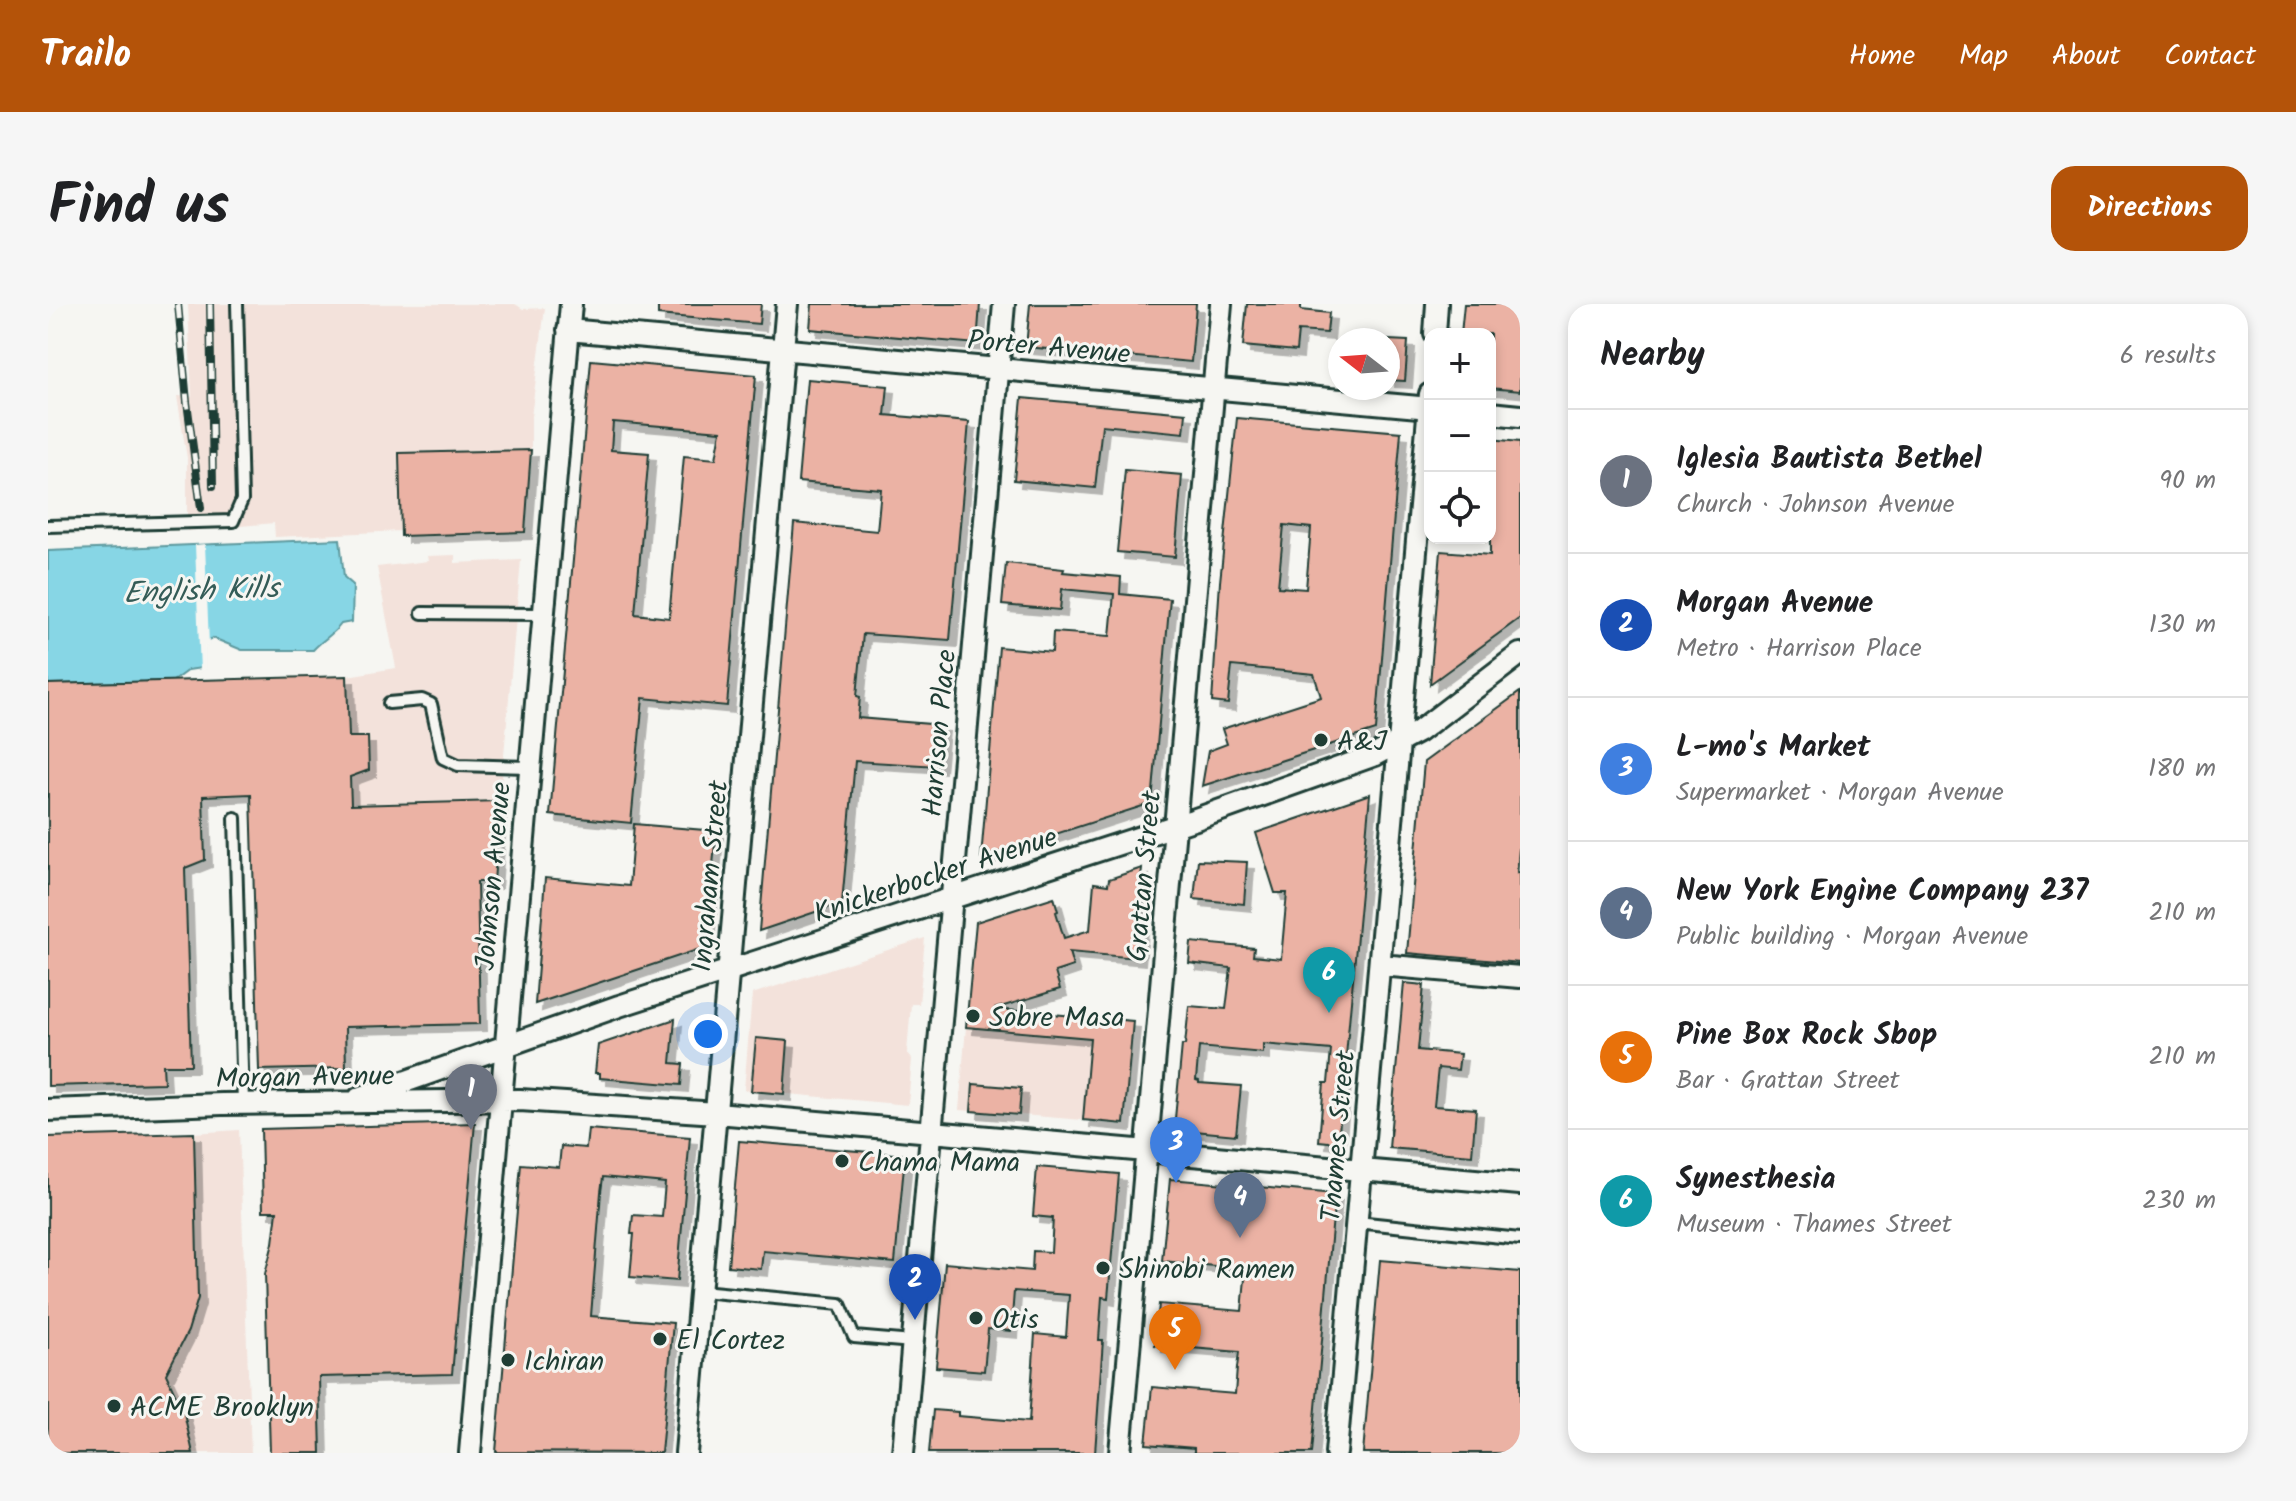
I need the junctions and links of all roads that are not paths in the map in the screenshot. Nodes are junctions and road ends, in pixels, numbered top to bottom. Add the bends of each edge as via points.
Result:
1 (237, 304) edge
2 (571, 304) edge
3 (787, 304) edge
4 (1004, 304) edge
5 (1221, 304) edge
6 (1437, 304) edge
7 (1435, 328) edge
8 (568, 330) junction
9 (784, 351) junction
10 (999, 370) junction
11 (1214, 389) junction
12 (1424, 407) edge
13 (1496, 414) edge
14 (1520, 416) edge
15 (1424, 472) edge
16 (48, 526) edge
17 (422, 613) dead end
18 (543, 614) junction
19 (1520, 654) edge
20 (389, 703) dead end
21 (1400, 743) junction
22 (530, 767) junction
23 (235, 818) dead end
24 (1175, 825) junction
25 (953, 897) junction
26 (1380, 965) junction
27 (729, 970) junction
28 (1520, 977) edge
29 (505, 1045) junction
30 (501, 1101) junction
31 (243, 1104) junction
32 (344, 1104) junction
33 (48, 1110) edge
34 (717, 1113) junction
35 (932, 1132) junction
36 (1147, 1151) junction
37 (1362, 1170) junction
38 (1520, 1184) edge
39 (1357, 1222) junction
40 (1520, 1239) edge
41 (701, 1291) junction
42 (913, 1342) junction
43 (470, 1453) edge
44 (686, 1453) edge
45 (903, 1453) edge
46 (1120, 1453) edge
47 (1336, 1453) edge

1 - 16 lane via 242,500 233,521
2 - 8 street, Johnson Avenue
3 - 9 street, Ingraham Street
4 - 10 street, Harrison Place
5 - 11 street, Grattan Street
6 - 7 street
8 - 9 street, Porter Avenue
8 - 18 street, Johnson Avenue
9 - 10 street, Porter Avenue
9 - 27 street, Ingraham Street
10 - 11 street, Porter Avenue
10 - 25 street, Harrison Place
11 - 12 street, Porter Avenue
11 - 24 street, Grattan Street
13 - 14 street
15 - 21 street, Thames Street
17 - 18 lane
18 - 22 street, Johnson Avenue
19 - 21 street, Knickerbocker Avenue
20 - 22 lane via 431,704 443,758 458,765
21 - 24 street, Knickerbocker Avenue
21 - 26 street, Thames Street
22 - 29 street, Johnson Avenue
23 - 31 lane
24 - 25 street, Knickerbocker Avenue
24 - 36 street, Grattan Street
25 - 27 street, Knickerbocker Avenue
25 - 35 street, Harrison Place
26 - 28 street
26 - 37 street, Thames Street
27 - 29 street, Knickerbocker Avenue
27 - 34 street, Ingraham Street
29 - 30 street, Johnson Avenue
29 - 32 street, Knickerbocker Avenue
30 - 32 street, Morgan Avenue
30 - 34 street, Morgan Avenue
30 - 43 street, Johnson Avenue
31 - 32 street, Morgan Avenue
31 - 33 street, Morgan Avenue
34 - 35 street, Morgan Avenue
34 - 41 street, Ingraham Street
35 - 36 street, Morgan Avenue
35 - 42 street, Harrison Place
36 - 37 street, Morgan Avenue
36 - 46 street, Grattan Street
37 - 38 street, Morgan Avenue
37 - 39 street, Thames Street
39 - 40 lane
39 - 47 street, Thames Street
41 - 42 lane via 840,1304 854,1337
41 - 44 street, Ingraham Street
42 - 45 street, Harrison Place

